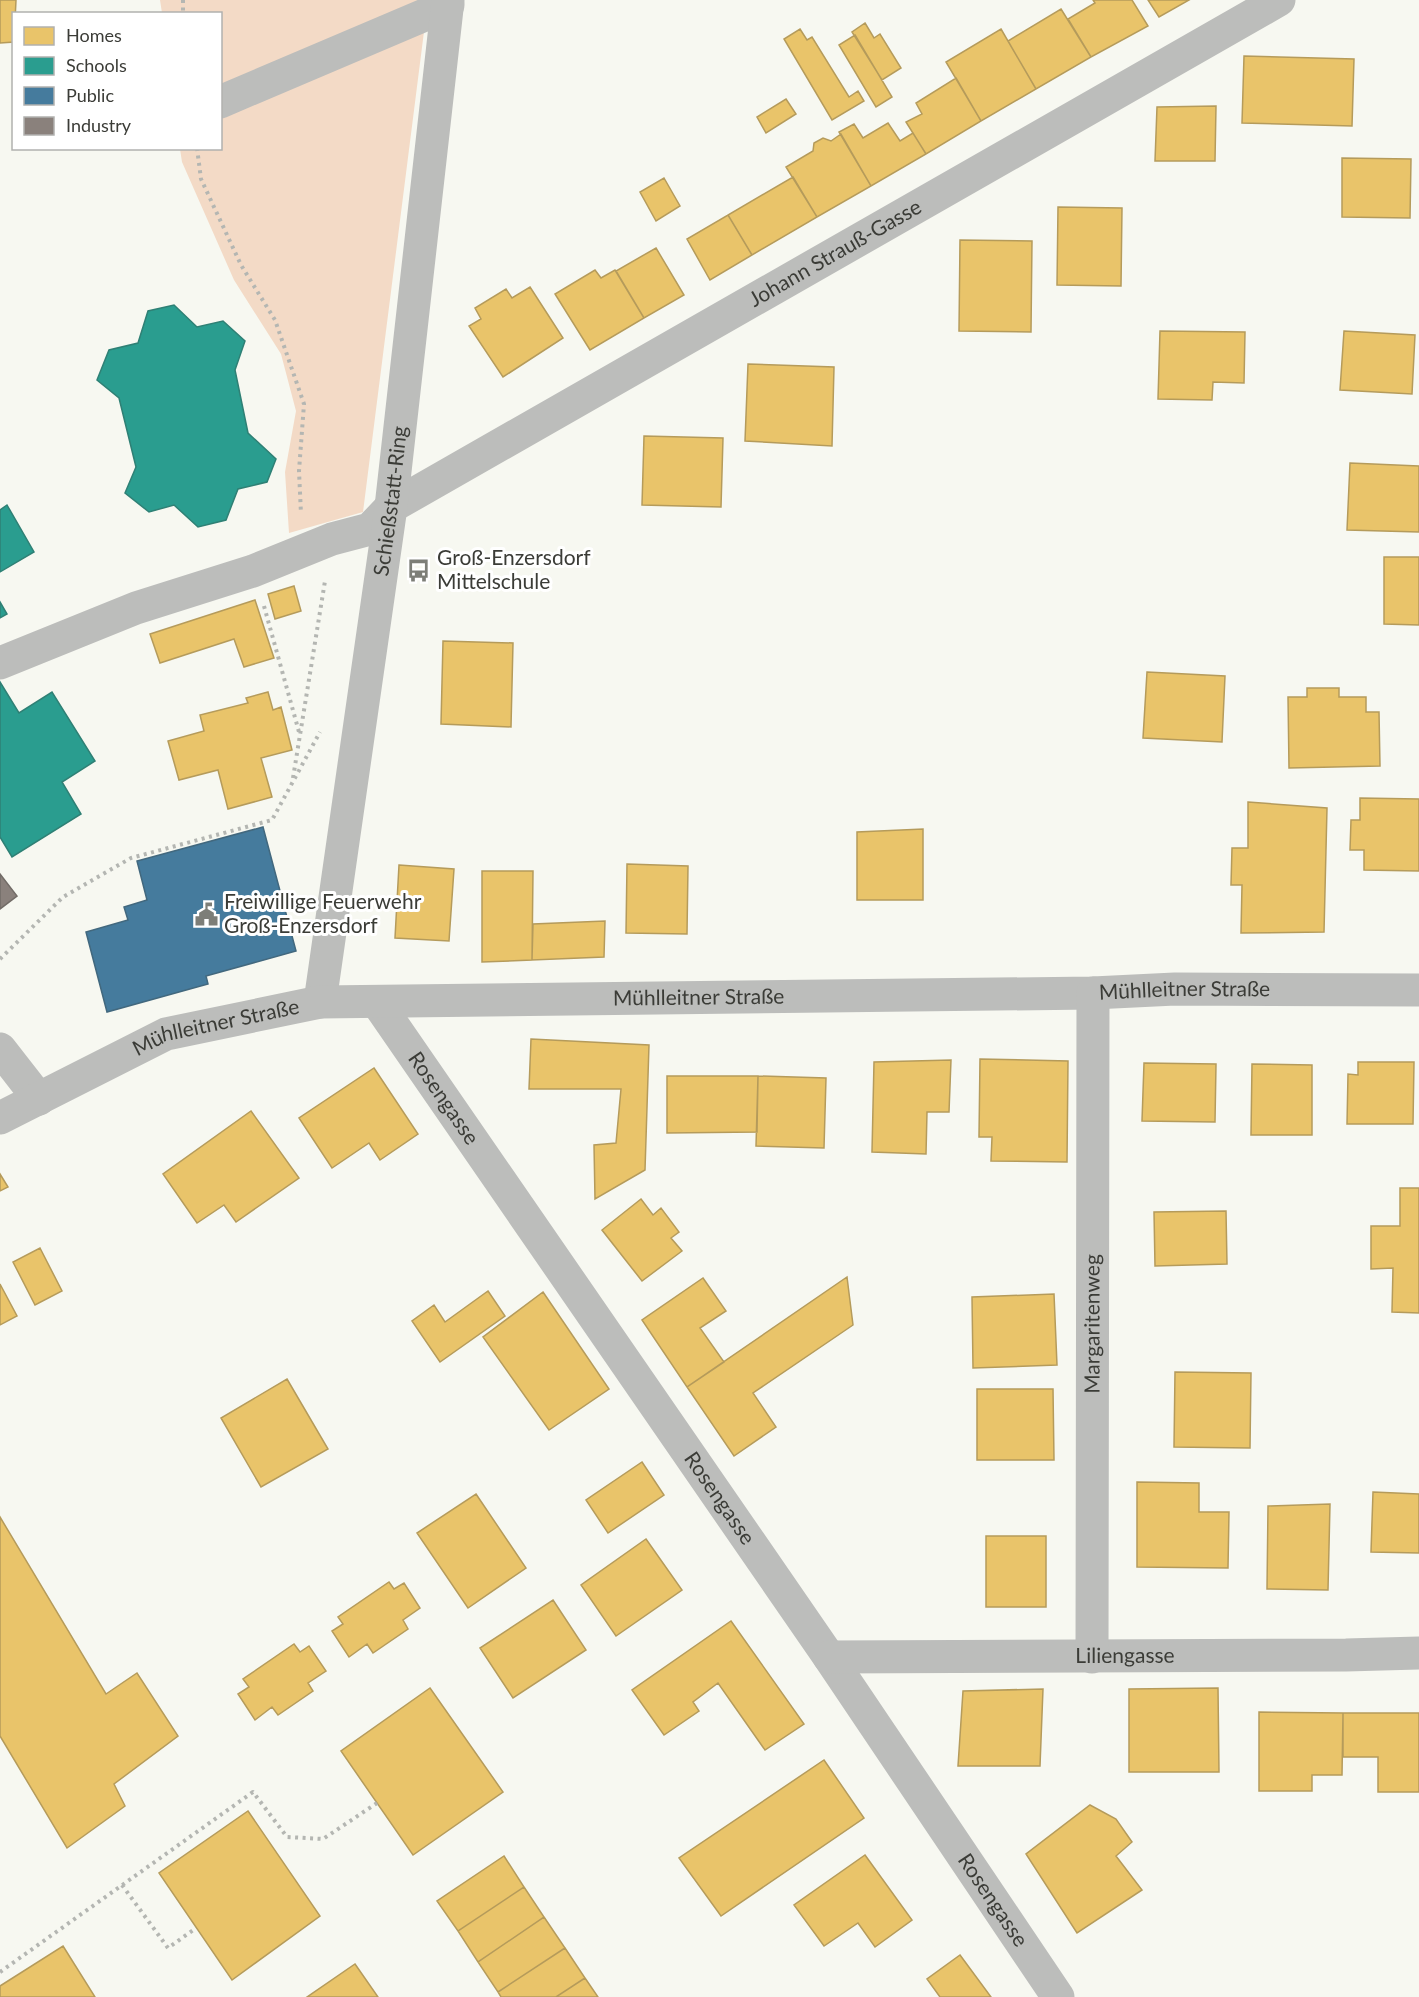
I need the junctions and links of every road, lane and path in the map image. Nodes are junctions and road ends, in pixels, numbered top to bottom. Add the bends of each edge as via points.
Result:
1 (1279, 0) edge
2 (448, 2) edge
3 (222, 101) edge
4 (197, 150) edge
5 (391, 507) junction
6 (317, 545) junction
7 (253, 571) junction
8 (0, 663) edge
9 (324, 724) dead end
10 (300, 735) junction
11 (293, 782) junction
12 (0, 959) edge
13 (1419, 990) edge
14 (1093, 993) junction
15 (320, 1002) junction
16 (377, 1002) junction
17 (0, 1049) edge
18 (39, 1099) junction
19 (0, 1118) edge
20 (1419, 1653) edge
21 (829, 1657) junction
22 (1092, 1657) junction
23 (377, 1803) dead end
24 (122, 1886) junction
25 (196, 1928) dead end
26 (0, 1972) edge
27 (1058, 1997) edge

1 - 5 street, Johann Strauß-Gasse
2 - 3 street
2 - 5 street, Schießstatt-Ring
4 - 6 path via 201,179 241,265 275,320 304,404 299,471
5 - 6 street, Johann Strauß-Gasse via 370,529
5 - 15 street, Schießstatt-Ring
6 - 7 street, Johann Strauß-Gasse
6 - 10 path
7 - 8 street, Johann Strauß-Gasse via 136,608
7 - 10 path
9 - 11 path
10 - 11 path
11 - 12 path via 272,820 131,858 63,897
13 - 14 street, Mühlleitner Straße via 1175,989
14 - 16 street, Mühlleitner Straße
14 - 22 street, Margaritenweg
15 - 16 street, Mühlleitner Straße
15 - 18 street, Mühlleitner Straße via 166,1034
16 - 21 street, Rosengasse
17 - 18 street
18 - 19 street, Mühlleitner Straße
20 - 22 street, Liliengasse
21 - 22 street, Liliengasse
21 - 27 street, Rosengasse
23 - 24 path via 323,1839 287,1837 253,1792
24 - 25 path via 168,1948
24 - 26 path

